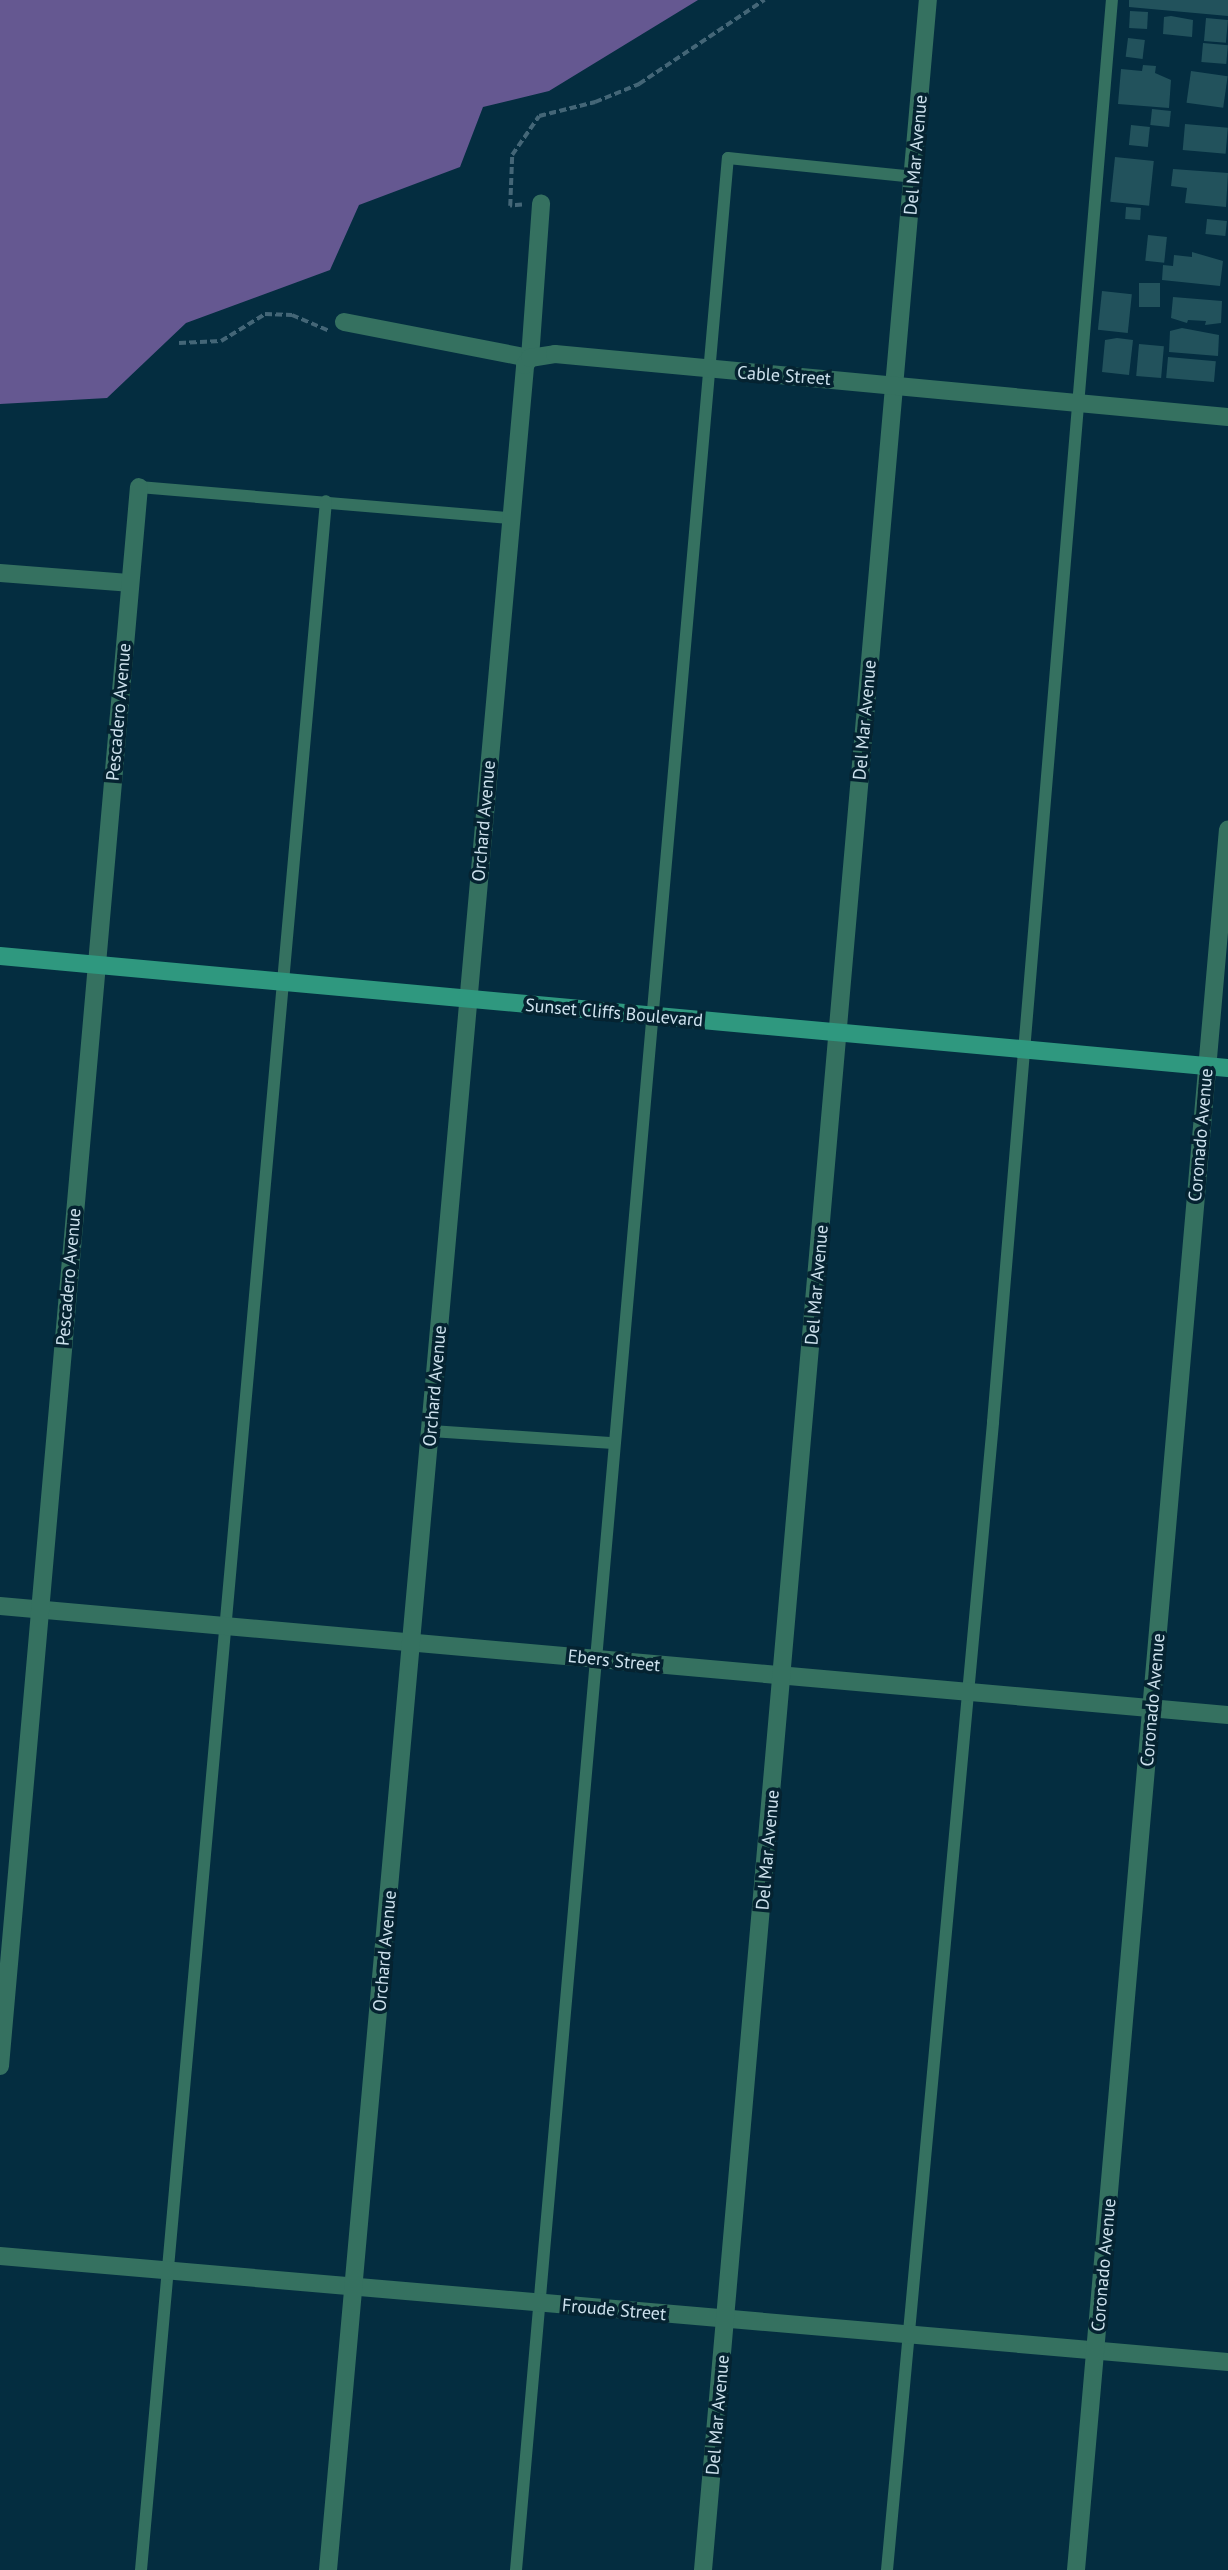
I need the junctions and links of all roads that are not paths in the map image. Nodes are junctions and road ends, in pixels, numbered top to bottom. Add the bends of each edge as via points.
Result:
1 (929, 0) edge
2 (1112, 0) edge
3 (915, 177) junction
4 (541, 203) dead end
5 (344, 322) road end
6 (530, 358) junction
7 (709, 371) junction
8 (895, 385) junction
9 (1080, 403) junction
10 (1228, 417) edge
11 (139, 487) joint
12 (326, 501) junction
13 (510, 518) junction
14 (0, 573) edge
15 (129, 583) junction
16 (1228, 830) edge
17 (0, 956) edge
18 (98, 966) junction
19 (281, 982) junction
20 (470, 1000) junction
21 (655, 1016) junction
22 (838, 1033) junction
23 (1024, 1049) junction
24 (1208, 1066) junction
25 (1228, 1068) edge
26 (431, 1431) junction
27 (614, 1443) junction
28 (0, 1606) edge
29 (39, 1609) junction
30 (225, 1626) junction
31 (413, 1641) junction
32 (597, 1660) junction
33 (783, 1679) junction
34 (965, 1690) junction
35 (1152, 1708) junction
36 (1228, 1715) edge
37 (0, 2066) edge
38 (0, 2256) edge
39 (170, 2269) junction
40 (355, 2286) junction
41 (540, 2304) junction
42 (726, 2320) junction
43 (909, 2334) junction
44 (1096, 2351) junction
45 (1228, 2362) edge
46 (141, 2570) edge
47 (328, 2570) edge
48 (516, 2570) edge
49 (703, 2570) edge
50 (887, 2570) edge
51 (1076, 2570) edge

1 - 3 street, Del Mar Avenue
2 - 9 lane
3 - 7 lane via 728,158
3 - 8 street, Del Mar Avenue
4 - 6 street, Orchard Avenue
5 - 6 street, Cable Street
6 - 7 street, Cable Street via 555,354
6 - 13 street, Orchard Avenue via 521,380
7 - 8 street, Cable Street
7 - 21 lane
8 - 9 street, Cable Street
8 - 22 street, Del Mar Avenue
9 - 10 street, Cable Street
9 - 23 lane
11 - 12 lane
11 - 15 street, Pescadero Avenue
12 - 13 lane
12 - 19 lane
13 - 20 street, Orchard Avenue
14 - 15 street
15 - 18 street, Pescadero Avenue
16 - 24 street, Coronado Avenue
17 - 18 main road, Sunset Cliffs Boulevard
18 - 19 main road, Sunset Cliffs Boulevard
18 - 29 street, Pescadero Avenue
19 - 20 main road, Sunset Cliffs Boulevard
19 - 30 lane
20 - 21 main road, Sunset Cliffs Boulevard
20 - 26 street, Orchard Avenue
21 - 22 main road, Sunset Cliffs Boulevard
21 - 27 lane
22 - 23 main road, Sunset Cliffs Boulevard
22 - 33 street, Del Mar Avenue
23 - 24 main road, Sunset Cliffs Boulevard
23 - 34 lane
24 - 25 main road, Sunset Cliffs Boulevard
24 - 35 street, Coronado Avenue
26 - 27 lane
26 - 31 street, Orchard Avenue
27 - 32 lane
28 - 29 street, Ebers Street
29 - 30 street, Ebers Street
29 - 37 street, Pescadero Avenue
30 - 31 street, Ebers Street
30 - 39 lane
31 - 32 street, Ebers Street
31 - 40 street, Orchard Avenue
32 - 33 street, Ebers Street
32 - 41 lane
33 - 34 street, Ebers Street
33 - 42 street, Del Mar Avenue
34 - 35 street, Ebers Street
34 - 43 lane
35 - 36 street, Ebers Street
35 - 44 street, Coronado Avenue
38 - 39 street, Froude Street
39 - 40 street, Froude Street
39 - 46 lane
40 - 41 street, Froude Street
40 - 47 street, Orchard Avenue
41 - 42 street, Froude Street
41 - 48 lane
42 - 43 street, Froude Street
42 - 49 street, Del Mar Avenue
43 - 44 street, Froude Street
43 - 50 lane
44 - 45 street, Froude Street
44 - 51 street, Coronado Avenue

